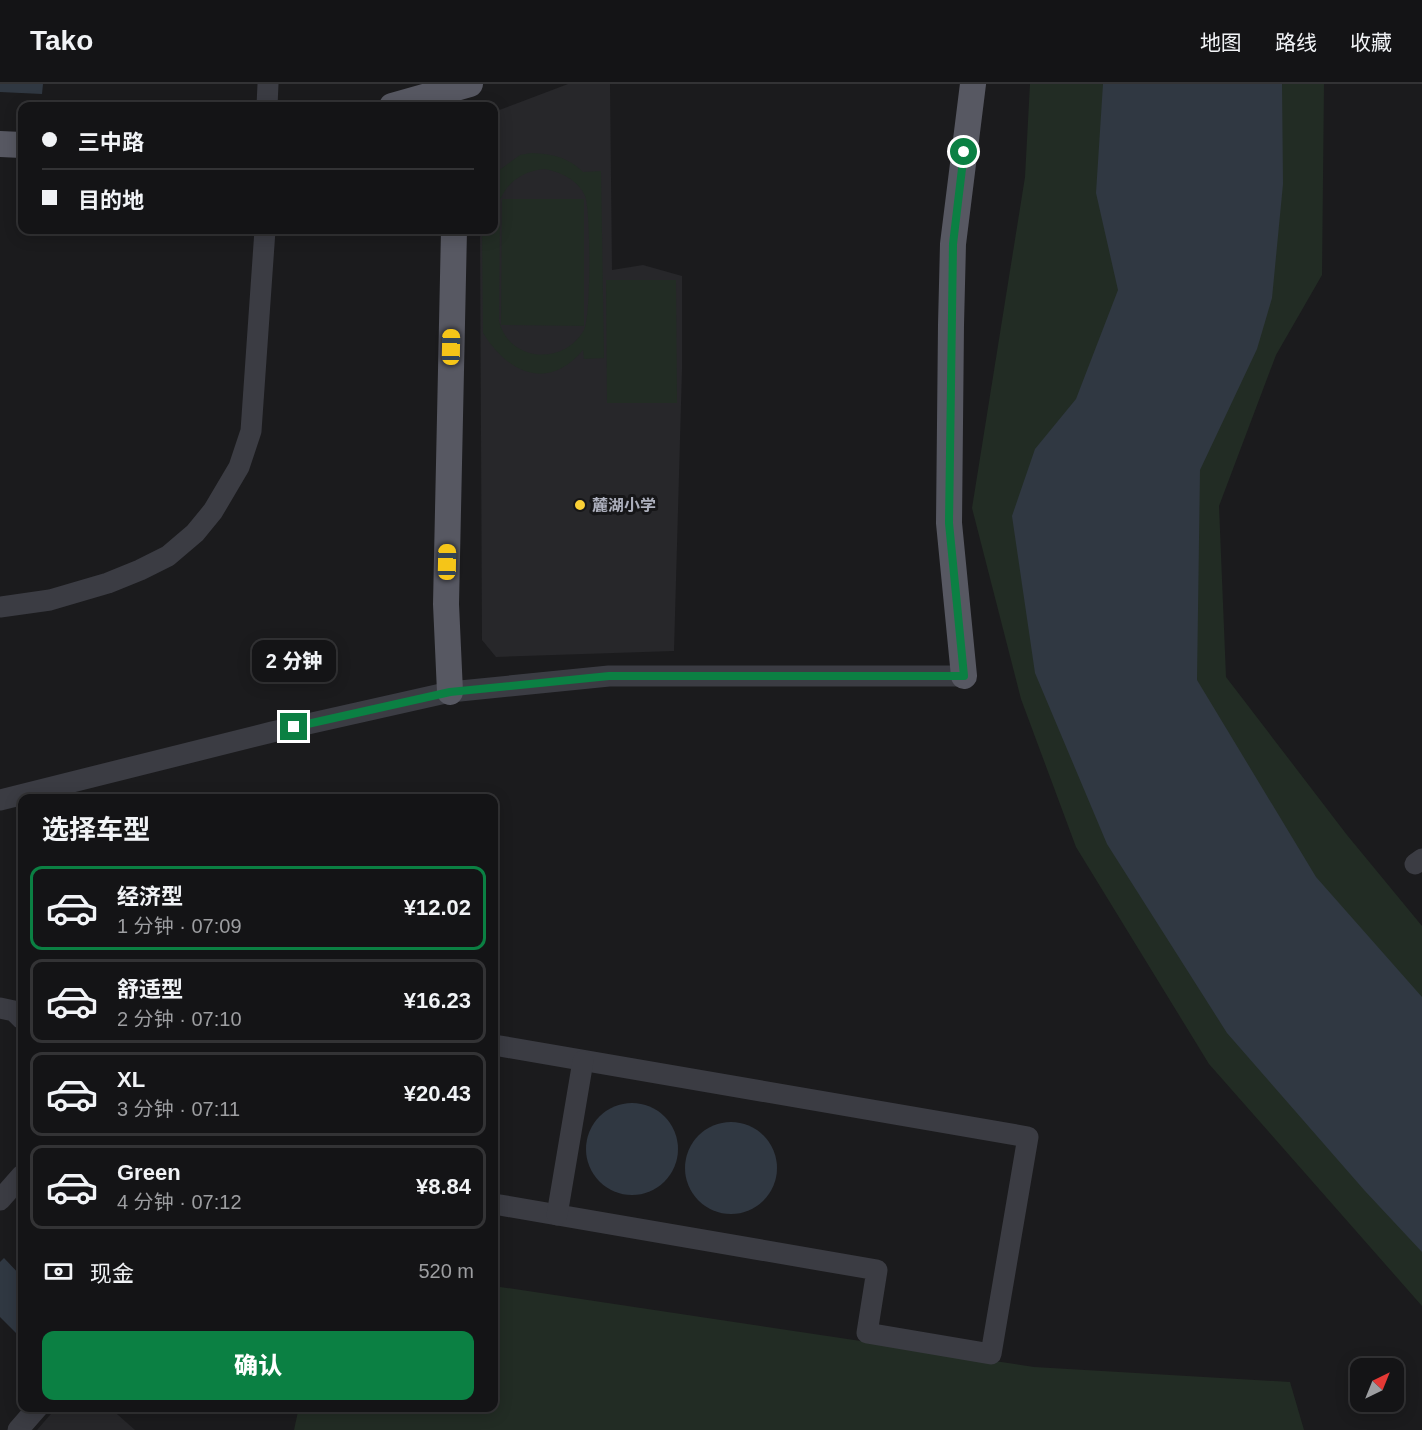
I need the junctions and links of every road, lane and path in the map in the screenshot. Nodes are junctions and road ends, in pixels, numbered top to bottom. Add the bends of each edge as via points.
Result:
1 (268, 84) edge
2 (973, 84) edge
3 (460, 91) edge
4 (267, 102) edge
5 (410, 102) edge
6 (0, 144) edge
7 (18, 145) edge
8 (265, 234) edge
9 (454, 234) edge
10 (0, 607) edge
11 (964, 676) joint
12 (450, 692) junction
13 (24, 794) edge
14 (18, 796) edge
15 (0, 800) edge
16 (0, 1008) edge
17 (18, 1015) edge
18 (498, 1046) edge
19 (583, 1061) junction
20 (18, 1180) edge
21 (0, 1200) edge
22 (498, 1205) edge
23 (557, 1215) junction
24 (34, 1412) edge
25 (18, 1430) edge

1 - 4 street
2 - 11 main road via 953,244 951,325 949,523
3 - 5 main road
6 - 7 main road
8 - 10 street via 251,431 239,467 213,511 168,556 141,570 50,600
9 - 12 main road via 446,604
11 - 12 street via 609,676
12 - 13 street
14 - 15 street
16 - 17 street
18 - 19 street
19 - 23 street
19 - 23 street via 1028,1137 991,1354 867,1333 877,1270
20 - 21 street
22 - 23 street
24 - 25 street

